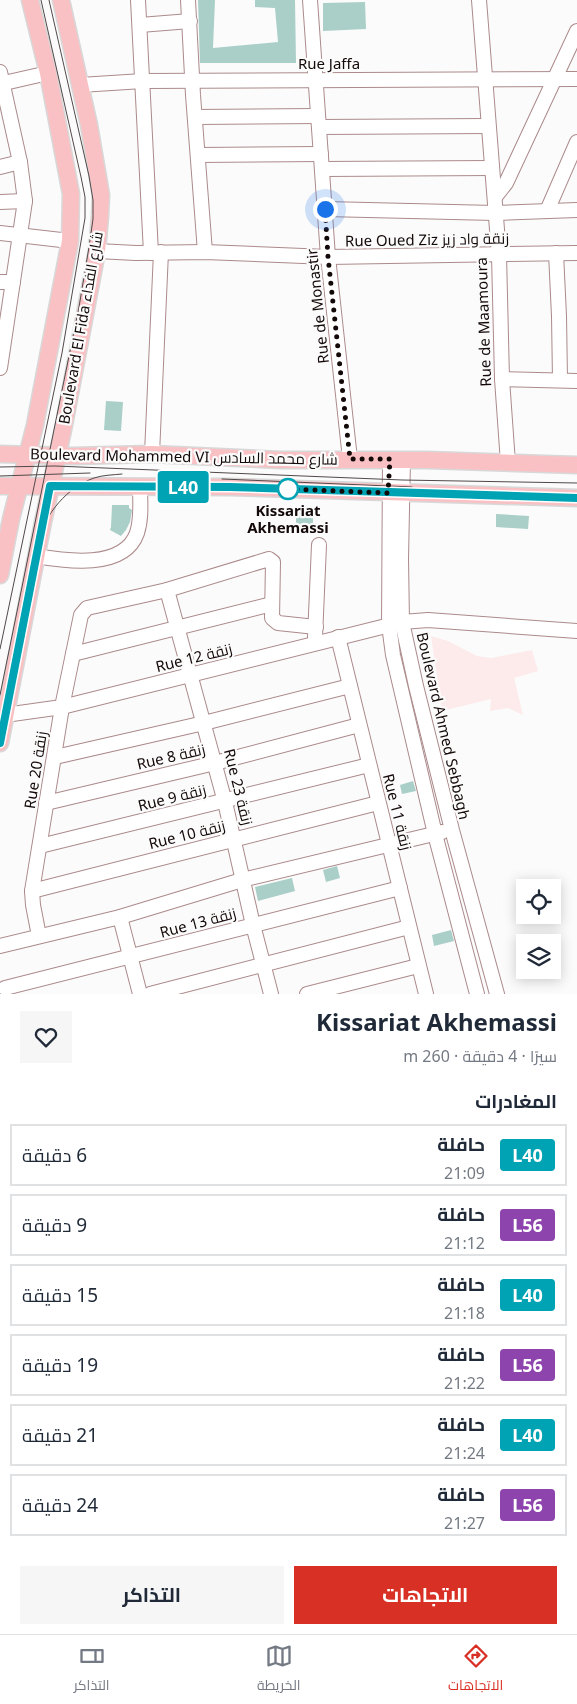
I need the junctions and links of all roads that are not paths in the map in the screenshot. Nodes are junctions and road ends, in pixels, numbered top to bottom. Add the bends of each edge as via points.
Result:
1 (30, 0) edge
2 (61, 0) edge
3 (138, 0) edge
4 (188, 0) edge
5 (310, 0) edge
6 (479, 0) edge
7 (190, 21) junction
8 (140, 25) junction
9 (577, 31) edge
10 (48, 72) junction
11 (556, 78) junction
12 (577, 79) edge
13 (1, 80) edge
14 (486, 80) junction
15 (143, 81) junction
16 (193, 81) junction
17 (317, 81) junction
18 (80, 85) junction
19 (195, 117) junction
20 (319, 121) junction
21 (6, 124) edge
22 (488, 126) junction
23 (577, 142) edge
24 (321, 154) junction
25 (198, 155) junction
26 (20, 162) junction
27 (0, 167) edge
28 (492, 168) junction
29 (322, 169) junction
30 (495, 197) junction
31 (0, 202) edge
32 (25, 202) junction
33 (325, 209) junction
34 (577, 210) edge
35 (547, 211) junction
36 (495, 213) junction
37 (0, 233) edge
38 (21, 235) junction
39 (70, 240) junction
40 (97, 251) junction
41 (206, 252) junction
42 (156, 253) junction
43 (556, 253) junction
44 (577, 253) edge
45 (499, 255) junction
46 (328, 257) junction
47 (6, 282) edge
48 (4, 321) edge
49 (0, 363) edge
50 (502, 379) junction
51 (560, 380) junction
52 (577, 381) edge
53 (0, 454) edge
54 (28, 454) junction
55 (152, 454) junction
56 (57, 456) junction
57 (350, 459) junction
58 (396, 459) junction
59 (508, 463) junction
60 (577, 465) edge
61 (0, 486) edge
62 (20, 486) junction
63 (50, 486) junction
64 (140, 486) junction
65 (395, 493) junction
66 (577, 498) edge
67 (3, 535) edge
68 (319, 545) dead end
69 (36, 556) junction
70 (0, 575) edge
71 (167, 590) junction
72 (272, 604) junction
73 (395, 623) junction
74 (178, 627) junction
75 (316, 627) junction
76 (577, 631) edge
77 (338, 637) junction
78 (315, 644) junction
79 (73, 654) junction
80 (192, 676) junction
81 (350, 686) junction
82 (62, 707) junction
83 (5, 715) junction
84 (204, 723) junction
85 (360, 725) junction
86 (0, 743) edge
87 (55, 757) junction
88 (215, 763) junction
89 (369, 765) junction
90 (442, 792) junction
91 (426, 795) junction
92 (46, 802) junction
93 (225, 802) junction
94 (378, 803) junction
95 (452, 830) junction
96 (435, 834) junction
97 (234, 840) junction
98 (389, 845) junction
99 (40, 846) junction
100 (242, 880) junction
101 (400, 888) junction
102 (32, 891) junction
103 (472, 908) junction
104 (456, 912) junction
105 (120, 917) junction
106 (253, 925) junction
107 (409, 927) junction
108 (39, 936) junction
109 (0, 946) edge
110 (130, 957) junction
111 (264, 966) junction
112 (418, 966) junction
113 (4, 987) edge
114 (140, 994) edge
115 (150, 994) edge
116 (271, 994) edge
117 (307, 994) edge
118 (426, 994) edge
119 (477, 994) edge
120 (497, 994) edge

1 - 10 main road, Boulevard El Fida شارع الفداء
2 - 18 main road, Boulevard El Fida شارع الفداء
3 - 8 street
4 - 7 street
5 - 17 street, Rue de Monastir
6 - 14 street, Rue de Maamoura
7 - 8 street
7 - 16 street
8 - 15 street
9 - 11 street
10 - 13 street
10 - 39 main road, Boulevard El Fida شارع الفداء via 71,194
11 - 12 street, Rue Jaffa
11 - 14 street, Rue Jaffa
11 - 30 street via 506,183
13 - 21 street
14 - 17 street, Rue Jaffa
14 - 22 street, Rue de Maamoura
15 - 16 street, Rue Jaffa
15 - 18 street, Rue Jaffa
15 - 42 street
16 - 17 street, Rue Jaffa
16 - 19 street
17 - 20 street, Rue de Monastir
18 - 40 main road, Boulevard El Fida شارع الفداء via 101,195
19 - 20 street
19 - 25 street
20 - 22 street
20 - 24 street, Rue de Monastir
21 - 26 street
22 - 28 street, Rue de Maamoura
23 - 35 street
24 - 25 street
24 - 29 street, Rue de Monastir
25 - 41 street
26 - 27 street
26 - 32 street
28 - 29 street
28 - 30 street, Rue de Maamoura
29 - 33 street, Rue de Monastir
30 - 36 street, Rue de Maamoura
31 - 32 street
32 - 38 street
33 - 36 street
33 - 46 street, Rue de Monastir
34 - 35 street
35 - 36 street
36 - 45 street, Rue de Maamoura
37 - 38 street
38 - 39 street
38 - 47 street
39 - 54 main road, Boulevard El Fida شارع الفداء
40 - 42 street, Rue Oued Ziz زنقة واد زيز
40 - 56 main road, Boulevard El Fida شارع الفداء
41 - 42 street, Rue Oued Ziz زنقة واد زيز
41 - 46 street, Rue Oued Ziz زنقة واد زيز
42 - 55 street
43 - 44 street, Rue Oued Ziz زنقة واد زيز
43 - 45 street, Rue Oued Ziz زنقة واد زيز
43 - 51 street
45 - 46 street, Rue Oued Ziz زنقة واد زيز
45 - 50 street, Rue de Maamoura
46 - 57 street, Rue de Monastir
47 - 48 street
48 - 49 street
50 - 51 street
50 - 59 street, Rue de Maamoura
51 - 52 street
53 - 54 main road, Boulevard Mohammed VI شارع محمد السادس
54 - 56 main road, Boulevard Mohammed VI شارع محمد السادس
54 - 62 main road, Boulevard El Fida شارع الفداء
55 - 56 main road, Boulevard Mohammed VI شارع محمد السادس
55 - 57 main road, Boulevard Mohammed VI شارع محمد السادس via 281,460
56 - 63 main road, Boulevard El Fida شارع الفداء
57 - 58 main road, Boulevard Mohammed VI شارع محمد السادس
58 - 59 main road, Boulevard Mohammed VI شارع محمد السادس
58 - 65 street, Boulevard Ahmed Sebbagh
59 - 60 main road, Boulevard Mohammed VI شارع محمد السادس
61 - 62 main road, Boulevard Mohammed VI شارع محمد السادس
62 - 63 main road, Boulevard Mohammed VI شارع محمد السادس
62 - 67 main road, Boulevard El Fida شارع الفداء
63 - 64 main road, Boulevard Mohammed VI شارع محمد السادس
63 - 69 main road, Boulevard El Fida شارع الفداء
64 - 65 main road, Boulevard Mohammed VI شارع محمد السادس
64 - 69 street via 138,528 126,549 86,561
65 - 66 main road, Boulevard Mohammed VI شارع محمد السادس
65 - 73 street, Boulevard Ahmed Sebbagh
67 - 70 main road, Boulevard El Fida شارع الفداء
68 - 75 street
69 - 83 main road, Boulevard El Fida شارع الفداء
71 - 72 street via 269,559 273,562
71 - 74 street, Rue 23 زنقة
71 - 79 street, Rue 20 زنقة via 84,610
72 - 74 street
72 - 75 street via 272,618 278,623
73 - 76 street, Rue 12 زنقة via 428,620
73 - 77 street, Rue 12 زنقة
73 - 90 street, Boulevard Ahmed Sebbagh via 416,686
73 - 91 street, Boulevard Ahmed Sebbagh via 393,655
74 - 79 street
74 - 80 street, Rue 23 زنقة
75 - 78 street
77 - 78 street, Rue 12 زنقة
77 - 81 street, Rue 11 زنقة
78 - 80 street, Rue 12 زنقة
79 - 82 street, Rue 20 زنقة
80 - 82 street, Rue 12 زنقة
80 - 84 street, Rue 23 زنقة
81 - 84 street
81 - 85 street, Rue 11 زنقة
82 - 83 street, Rue 12 زنقة
82 - 87 street, Rue 20 زنقة
83 - 86 main road, Boulevard El Fida شارع الفداء
84 - 87 street
84 - 88 street, Rue 23 زنقة
85 - 88 street, Rue 8 زنقة
85 - 89 street, Rue 11 زنقة
87 - 92 street, Rue 20 زنقة
88 - 92 street, Rue 8 زنقة
88 - 93 street, Rue 23 زنقة
89 - 93 street, Rue 9 زنقة
89 - 94 street, Rue 11 زنقة
90 - 91 street
90 - 95 street, Boulevard Ahmed Sebbagh
91 - 96 street, Boulevard Ahmed Sebbagh
92 - 99 street, Rue 20 زنقة
93 - 97 street, Rue 23 زنقة
93 - 99 street, Rue 9 زنقة
94 - 97 street, Rue 10 زنقة
94 - 98 street, Rue 11 زنقة
95 - 96 street
95 - 103 street, Boulevard Ahmed Sebbagh
96 - 98 street
96 - 104 street, Boulevard Ahmed Sebbagh
97 - 100 street, Rue 23 زنقة
97 - 102 street, Rue 10 زنقة
98 - 100 street
98 - 101 street, Rue 11 زنقة
99 - 102 street, Rue 20 زنقة
100 - 105 street
100 - 106 street, Rue 23 زنقة
101 - 106 street, Rue 13 زنقة
101 - 107 street, Rue 11 زنقة
102 - 108 street, Rue 20 زنقة
103 - 104 street
103 - 120 street, Boulevard Ahmed Sebbagh
104 - 119 street, Boulevard Ahmed Sebbagh
105 - 108 street
105 - 110 street
106 - 110 street, Rue 13 زنقة
106 - 111 street, Rue 23 زنقة
107 - 111 street
107 - 112 street, Rue 11 زنقة
108 - 109 street
110 - 113 street, Rue 13 زنقة
110 - 114 street
111 - 115 street
111 - 116 street, Rue 23 زنقة
112 - 117 street
112 - 118 street, Rue 11 زنقة

